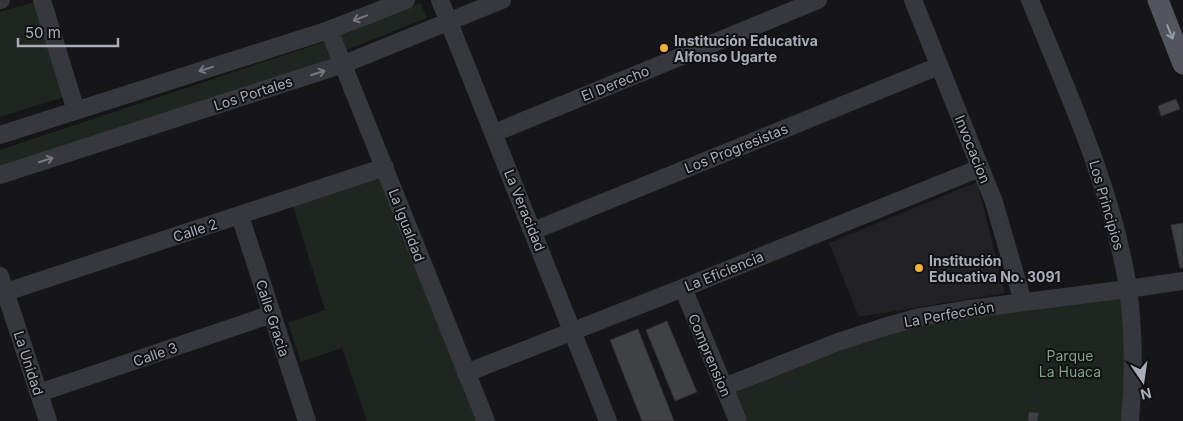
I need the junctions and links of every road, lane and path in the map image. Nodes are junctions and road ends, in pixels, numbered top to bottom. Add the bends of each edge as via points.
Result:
1 (42, 0) edge
2 (406, 0) edge
3 (440, 0) edge
4 (502, 0) edge
5 (818, 0) edge
6 (914, 0) edge
7 (1030, 0) edge
8 (1158, 0) edge
9 (450, 22) junction
10 (330, 30) junction
11 (344, 64) junction
12 (1183, 64) edge
13 (939, 66) junction
14 (76, 111) junction
15 (494, 133) junction
16 (0, 135) edge
17 (384, 167) junction
18 (980, 168) junction
19 (0, 175) edge
20 (240, 216) junction
21 (533, 231) junction
22 (1183, 281) edge
23 (3, 284) edge
24 (682, 288) junction
25 (1128, 289) junction
26 (1023, 302) junction
27 (272, 314) junction
28 (573, 332) junction
29 (466, 373) junction
30 (724, 387) junction
31 (39, 393) junction
32 (48, 421) edge
33 (306, 421) edge
34 (486, 421) edge
35 (608, 421) edge
36 (738, 421) edge
37 (1130, 421) edge

1 - 14 street
2 -> 10 street
3 - 9 street, La Veracidad
4 - 9 street, Los Portales
5 - 15 street, El Derecho
6 - 13 street, Invocacion
7 - 25 street, Los Principios via 1100,175
8 -> 12 main road
9 - 11 street, Los Portales
9 - 15 street, La Veracidad
10 - 11 street, La Igualdad
10 -> 14 street
11 - 17 street, La Igualdad
19 -> 11 street, Los Portales
13 - 18 street, Invocacion
13 - 21 street, Los Progresistas
14 - 16 street
15 - 21 street, La Veracidad
17 - 20 street, Calle 2
17 - 29 street, La Igualdad
18 - 24 street, La Eficiencia
18 - 26 street, Invocacion via 994,202
20 - 23 street, Calle 2
20 - 27 street, Calle Gracia
21 - 28 street, La Veracidad
22 - 25 street, La Perfección
23 - 31 street, La Unidad
24 - 28 street, La Eficiencia
24 - 30 street, Comprension
25 - 26 street, La Perfección
25 - 37 street, Los Principios via 1133,370
26 - 30 street, La Perfección via 916,318 838,342
27 - 31 street, Calle 3
27 - 33 street, Calle Gracia
28 - 29 street, La Eficiencia
28 - 35 street, La Veracidad
29 - 34 street, La Igualdad
30 - 36 street, Comprension
31 - 32 street, La Unidad

